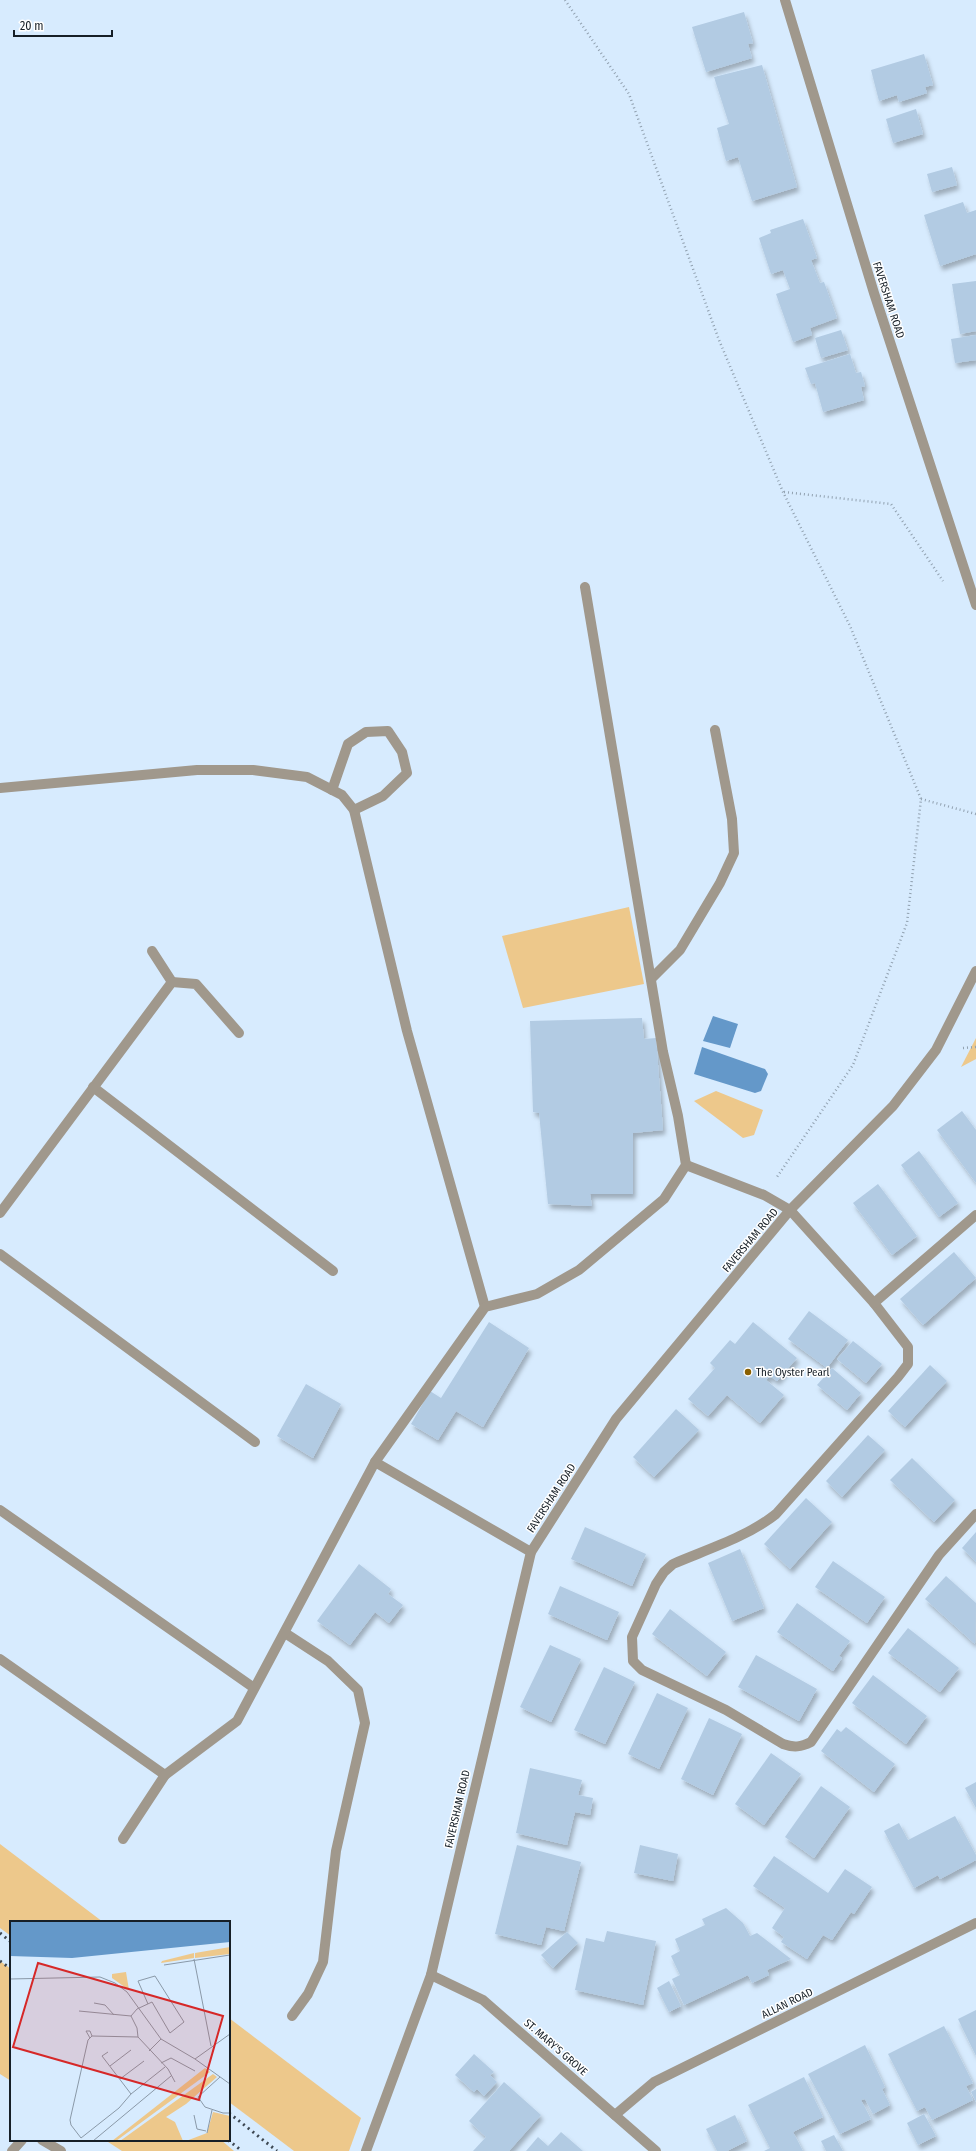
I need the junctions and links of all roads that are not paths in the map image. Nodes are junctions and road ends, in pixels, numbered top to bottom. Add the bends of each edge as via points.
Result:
1 (785, 0) edge
2 (585, 587) dead end
3 (976, 605) edge
4 (714, 730) dead end
5 (0, 788) edge
6 (332, 790) junction
7 (354, 810) junction
8 (152, 951) dead end
9 (976, 971) edge
10 (651, 980) junction
11 (172, 982) junction
12 (239, 1033) dead end
13 (93, 1087) junction
14 (686, 1165) junction
15 (790, 1210) junction
16 (0, 1213) edge
17 (976, 1215) edge
18 (0, 1254) edge
19 (333, 1271) dead end
20 (874, 1303) junction
21 (485, 1307) junction
22 (255, 1442) dead end
23 (375, 1462) junction
24 (0, 1510) edge
25 (976, 1514) edge
26 (531, 1552) junction
27 (284, 1633) junction
28 (0, 1659) edge
29 (254, 1688) junction
30 (165, 1775) junction
31 (123, 1839) dead end
32 (976, 1923) edge
33 (431, 1975) junction
34 (292, 2016) dead end
35 (615, 2115) junction
36 (21, 2141) edge
37 (44, 2141) edge
38 (12, 2151) edge
39 (61, 2151) edge
40 (366, 2151) edge
41 (656, 2151) edge

1 - 3 street, FAVERSHAM ROAD via 874,293
2 - 10 street
4 - 10 street via 732,819 734,853 720,883 680,950
5 - 6 street via 204,770 253,770 307,777
6 - 7 street via 342,795
6 - 7 street via 348,744 366,732 388,731 402,752 406,773 383,796
7 - 21 street via 407,1031
8 - 11 street
9 - 15 street, FAVERSHAM ROAD via 936,1050 893,1106
10 - 14 street
11 - 12 street via 196,984
11 - 13 street
13 - 16 street
13 - 19 street
14 - 15 street via 764,1195
14 - 21 street via 664,1199 580,1270 537,1294
15 - 20 street
15 - 26 street, FAVERSHAM ROAD via 616,1419
17 - 20 street
18 - 22 street
20 - 25 street via 908,1347 908,1364 776,1514 748,1532 673,1564 664,1572 632,1637 633,1661 642,1670 726,1710 784,1744 793,1747 803,1746 811,1742 939,1555
21 - 23 street
23 - 26 street
23 - 27 street
24 - 29 street
26 - 33 street, FAVERSHAM ROAD
27 - 29 street
27 - 34 street via 328,1661 358,1690 365,1723 336,1851 323,1962 308,1994
28 - 30 street
29 - 30 street via 237,1721
30 - 31 street
32 - 35 street, ALLAN ROAD via 654,2082
33 - 35 street, ST. MARY'S GROVE via 483,2000
33 - 40 street, FAVERSHAM ROAD
35 - 41 street, ST. MARY'S GROVE
36 - 38 street
37 - 39 street

